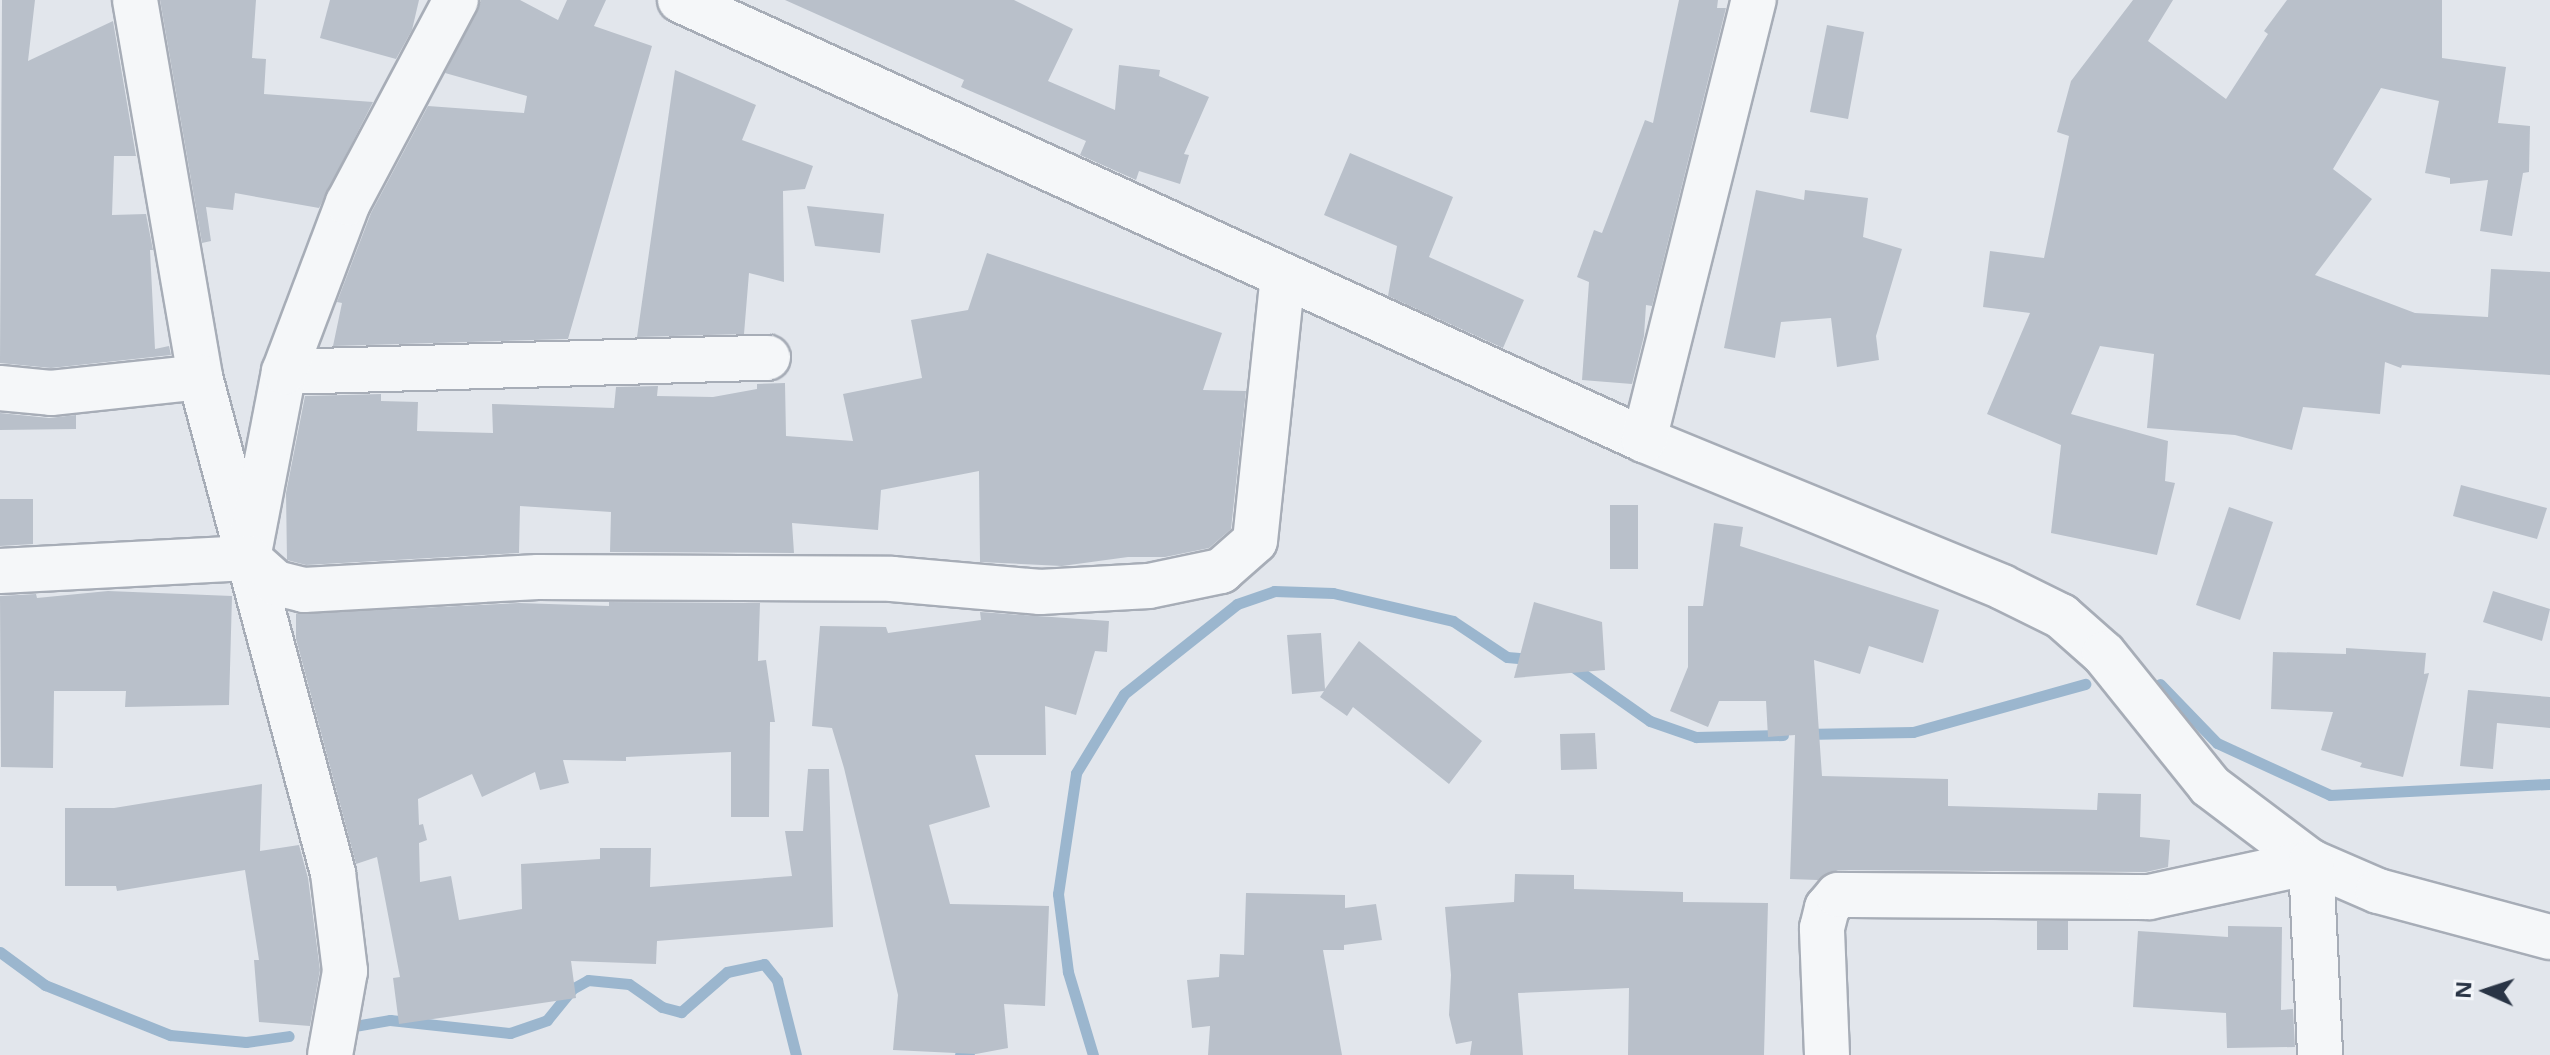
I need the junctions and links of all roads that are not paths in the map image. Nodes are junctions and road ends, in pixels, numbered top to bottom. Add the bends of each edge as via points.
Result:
1 (135, 0) edge
2 (456, 0) edge
3 (680, 0) edge
4 (1754, 0) edge
5 (1283, 276) junction
6 (768, 358) dead end
7 (284, 372) junction
8 (200, 377) junction
9 (0, 388) edge
10 (1644, 440) junction
11 (248, 558) junction
12 (0, 571) edge
13 (2311, 862) junction
14 (2550, 937) edge
15 (330, 1055) edge
16 (1827, 1055) edge
17 (2320, 1055) edge

1 - 8 street
2 - 7 street via 348,203
3 - 5 street
4 - 10 street
5 - 10 street
5 - 11 street via 1255,541 1221,571 1149,586 1040,592 892,579 538,577 304,590 276,583
6 - 7 street
7 - 11 street
8 - 9 street via 51,393
8 - 11 street
10 - 13 street via 2061,616 2104,654 2210,786
11 - 12 street
11 - 15 street via 333,873 345,971
13 - 14 street via 2378,891
13 - 16 street via 2149,897 1838,895 1827,908 1822,928
13 - 17 street

